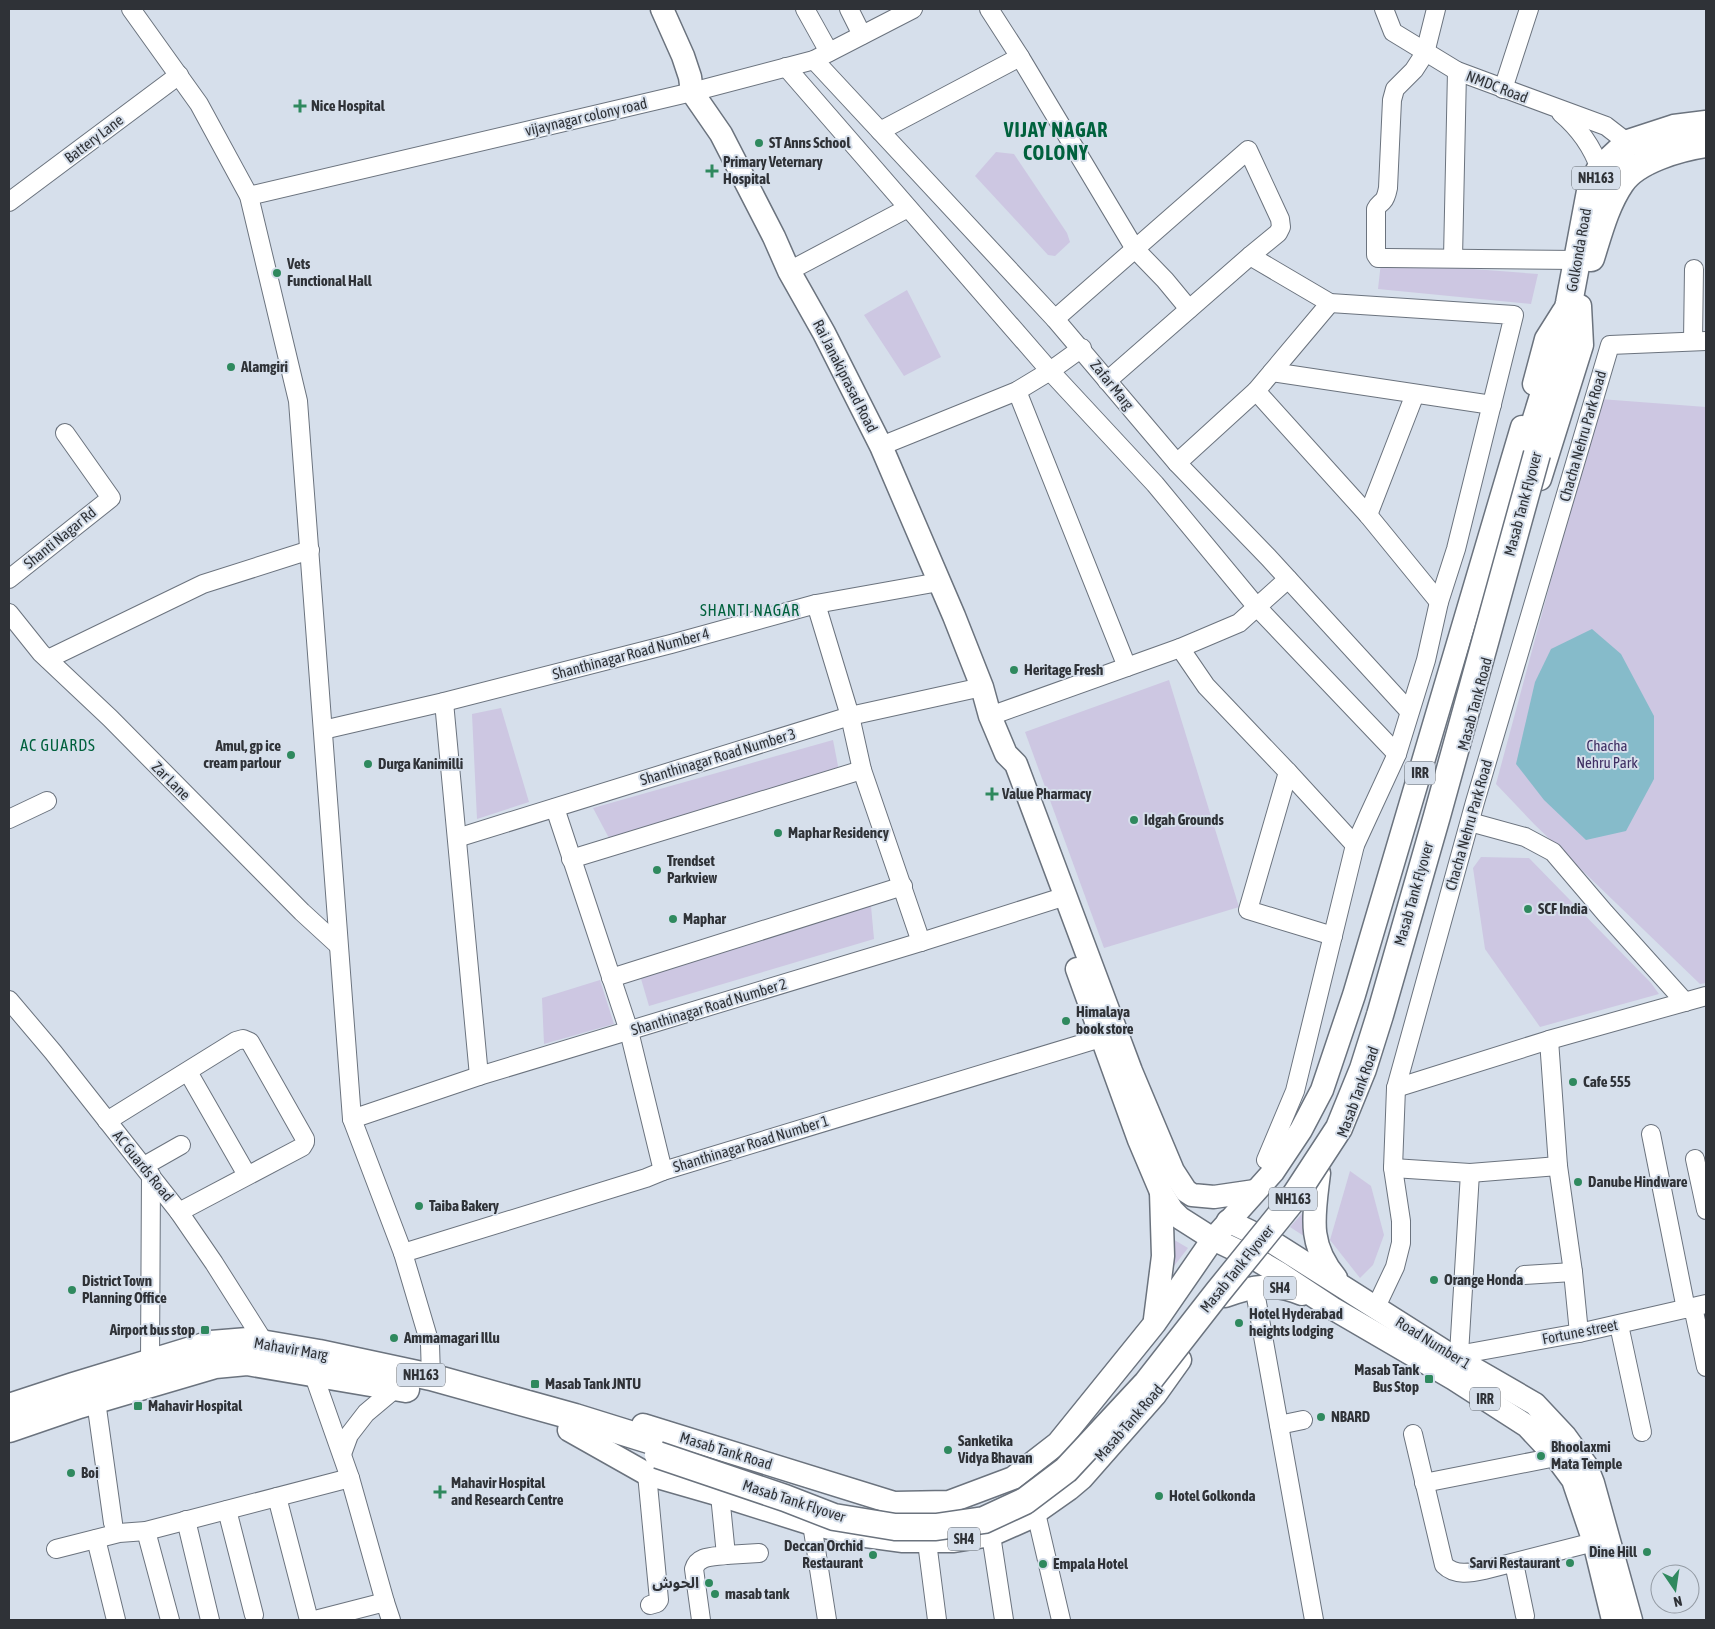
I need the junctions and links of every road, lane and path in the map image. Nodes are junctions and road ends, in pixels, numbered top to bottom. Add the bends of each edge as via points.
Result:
1 (131, 9) edge
2 (662, 9) edge
3 (805, 9) edge
4 (849, 9) edge
5 (913, 9) edge
6 (989, 9) edge
7 (1384, 9) edge
8 (1436, 9) edge
9 (1529, 9) edge
10 (862, 35) junction
11 (1425, 53) junction
12 (822, 56) junction
13 (1020, 57) junction
14 (786, 67) junction
15 (1457, 71) junction
16 (179, 75) junction
17 (1503, 89) junction
18 (692, 92) junction
19 (1557, 109) junction
20 (1706, 124) edge
21 (880, 131) junction
22 (1628, 143) junction
23 (1706, 144) edge
24 (1600, 169) junction
25 (249, 196) junction
26 (9, 202) edge
27 (908, 208) junction
28 (1135, 249) junction
29 (1250, 256) junction
30 (1453, 258) junction
31 (1577, 260) junction
32 (1694, 269) dead end
33 (789, 272) junction
34 (1330, 303) junction
35 (1574, 304) junction
36 (1189, 309) junction
37 (1055, 319) junction
38 (1700, 341) edge
39 (1082, 348) junction
40 (1050, 372) junction
41 (1272, 372) junction
42 (1107, 380) junction
43 (1017, 391) junction
44 (1256, 391) junction
45 (1415, 394) junction
46 (1492, 405) junction
47 (65, 432) dead end
48 (881, 446) junction
49 (1177, 463) junction
50 (1368, 515) junction
51 (310, 550) junction
52 (9, 579) edge
53 (1288, 579) junction
54 (940, 582) junction
55 (1439, 602) junction
56 (816, 604) junction
57 (1256, 606) junction
58 (9, 613) edge
59 (1180, 648) junction
60 (48, 660) junction
61 (1127, 667) junction
62 (982, 688) junction
63 (444, 702) junction
64 (1409, 711) junction
65 (850, 716) junction
66 (990, 716) junction
67 (323, 730) junction
68 (1397, 754) junction
69 (862, 770) junction
70 (1288, 772) junction
71 (47, 801) dead end
72 (555, 808) junction
73 (9, 819) edge
74 (1470, 822) junction
75 (457, 838) junction
76 (1400, 840) junction
77 (1355, 845) junction
78 (1435, 849) junction
79 (571, 859) junction
80 (903, 886) junction
81 (1060, 898) junction
82 (1333, 936) junction
83 (921, 942) junction
84 (338, 945) junction
85 (611, 978) junction
86 (1706, 996) edge
87 (9, 1000) edge
88 (1685, 1002) junction
89 (629, 1031) junction
90 (1101, 1038) junction
91 (1549, 1040) junction
92 (188, 1072) junction
93 (479, 1076) junction
94 (1396, 1088) junction
95 (352, 1120) junction
96 (107, 1122) junction
97 (1651, 1134) dead end
98 (180, 1145) dead end
99 (1695, 1159) dead end
100 (1266, 1160) dead end
101 (1558, 1166) junction
102 (1393, 1168) junction
103 (148, 1171) junction
104 (663, 1171) junction
105 (1319, 1173) junction
106 (1470, 1173) junction
107 (247, 1174) junction
108 (1255, 1191) junction
109 (1161, 1192) junction
110 (1706, 1210) edge
111 (179, 1212) junction
112 (1228, 1221) junction
113 (1213, 1240) junction
114 (1272, 1242) junction
115 (403, 1253) junction
116 (1257, 1260) junction
117 (1573, 1272) junction
118 (1524, 1275) dead end
119 (1254, 1286) junction
120 (1344, 1288) junction
121 (1225, 1296) junction
122 (1376, 1307) junction
123 (1695, 1307) edge
124 (1332, 1308) junction
125 (1155, 1323) junction
126 (1619, 1325) junction
127 (1579, 1333) junction
128 (1140, 1341) junction
129 (264, 1342) junction
130 (1455, 1355) junction
131 (150, 1363) junction
132 (1176, 1365) junction
133 (1121, 1366) junction
134 (1706, 1367) edge
135 (313, 1373) junction
136 (431, 1377) junction
137 (397, 1387) junction
138 (1155, 1395) junction
139 (96, 1401) junction
140 (25, 1409) edge
141 (1303, 1420) dead end
142 (572, 1424) junction
143 (1279, 1425) junction
144 (9, 1429) edge
145 (1642, 1432) dead end
146 (1413, 1434) dead end
147 (342, 1454) junction
148 (1556, 1457) junction
149 (656, 1458) junction
150 (350, 1478) junction
151 (1424, 1483) junction
152 (720, 1495) junction
153 (277, 1497) junction
154 (227, 1510) junction
155 (1036, 1513) junction
156 (186, 1520) junction
157 (113, 1523) dead end
158 (812, 1524) junction
159 (146, 1531) junction
160 (991, 1535) junction
161 (96, 1540) junction
162 (927, 1542) junction
163 (1594, 1542) junction
164 (56, 1549) dead end
165 (759, 1553) dead end
166 (726, 1556) junction
167 (1514, 1563) junction
168 (385, 1602) junction
169 (650, 1605) dead end
170 (254, 1615) dead end
171 (1525, 1616) dead end
172 (116, 1620) edge
173 (170, 1620) edge
174 (210, 1620) edge
175 (309, 1620) edge
176 (315, 1620) edge
177 (391, 1620) edge
178 (701, 1620) edge
179 (827, 1620) edge
180 (936, 1620) edge
181 (1004, 1620) edge
182 (1061, 1620) edge
183 (1314, 1620) edge
184 (1613, 1620) edge
185 (1630, 1620) edge

1 - 16 street
2 - 18 main road, Rai Janakiprasad Road via 685,63
3 - 12 street, Zafar Marg
4 - 10 street
5 - 10 street, vijaynagar colony road
6 - 13 street
7 - 11 street, NMDC Road via 1393,32
8 - 11 street
9 - 17 street
10 - 12 street, vijaynagar colony road
11 - 15 street, NMDC Road
11 - 30 street via 1395,89 1392,100 1388,188 1376,210 1375,253 1378,258
12 - 14 street, vijaynagar colony road
12 - 21 street, Zafar Marg
13 - 21 street
13 - 28 street
14 - 18 street, vijaynagar colony road
14 - 27 street
15 - 17 street, NMDC Road
15 - 30 street
16 - 25 street
16 - 26 street, Battery Lane
17 - 19 street, NMDC Road
18 - 25 street, vijaynagar colony road
18 - 33 main road, Rai Janakiprasad Road via 721,134
19 - 22 street, NMDC Road via 1606,126
19 - 24 street via 1580,131 1594,152
20 - 22 highway, Golkonda Road / NH163 via 1674,128
21 - 37 street, Zafar Marg
22 - 24 highway, Golkonda Road / NH163
23 - 35 highway, Golkonda Road / NH163 via 1660,156 1633,170 1621,182 1604,218
24 - 31 highway, Golkonda Road / NH163 via 1591,186
25 - 51 street via 298,401
27 - 33 street
27 - 40 street
28 - 29 street via 1248,150 1281,227
28 - 36 street
28 - 37 street
29 - 34 street
29 - 36 street
30 - 31 street
31 - 35 highway, Golkonda Road / NH163
32 - 38 street
33 - 48 main road, Rai Janakiprasad Road
34 - 41 street
34 - 46 street via 1514,315
35 - 76 main road, Masab Tank Road / IRR via 1546,339
35 - 78 main road, Masab Tank Road / IRR via 1582,345 1500,612
35 - 149 highway, Masab Tank Flyover / NH163 via 1565,342 1526,451 1348,1083 1331,1120 1278,1202 1098,1418 1061,1457 1023,1485 980,1504 938,1513 898,1514 835,1502
36 - 42 street
37 - 39 street, Zafar Marg
38 - 74 street, Chacha Nehru Park Road via 1610,345
39 - 40 street
39 - 42 street, Zafar Marg
40 - 43 street
40 - 57 street via 1155,484
41 - 44 street
41 - 45 street
42 - 49 street, Zafar Marg
43 - 48 street
43 - 61 street
44 - 49 street
44 - 50 street
45 - 46 street
45 - 50 street
46 - 55 street via 1456,549
47 - 52 street, Shanti Nagar Rd via 111,498
48 - 54 main road, Rai Janakiprasad Road
49 - 53 street, Zafar Marg
50 - 55 street
51 - 60 street via 203,584
51 - 67 street
53 - 57 street
53 - 64 street, Zafar Marg
54 - 56 street, Shanthinagar Road Number 4
54 - 62 main road, Rai Janakiprasad Road
55 - 64 street via 1426,660
56 - 63 street, Shanthinagar Road Number 4
56 - 65 street
57 - 59 street via 1239,623
57 - 68 street
58 - 60 street, Zar Lane
59 - 61 street
59 - 70 street via 1206,686
60 - 84 street, Zar Lane
61 - 66 street
62 - 65 street, Shanthinagar Road Number 3
62 - 66 main road, Rai Janakiprasad Road
63 - 67 street, Shanthinagar Road Number 4
63 - 75 street
64 - 68 street
65 - 69 street
65 - 72 street, Shanthinagar Road Number 3
66 - 81 main road, Rai Janakiprasad Road via 1006,754 1016,764
67 - 84 street
68 - 77 street
69 - 79 street
69 - 80 street
70 - 77 street
70 - 82 street via 1248,910
71 - 73 street
72 - 75 street, Shanthinagar Road Number 3
72 - 79 street
74 - 88 street via 1525,838 1553,852
74 - 94 street, Chacha Nehru Park Road
75 - 93 street
76 - 78 main road
76 - 108 main road, Masab Tank Road / IRR via 1322,1090 1278,1165
77 - 82 street
78 - 105 main road, Masab Tank Road / IRR via 1360,1097 1341,1140
79 - 85 street
80 - 83 street
80 - 85 street
81 - 83 street, Shanthinagar Road Number 2
81 - 90 main road
81 - 108 main road via 1173,1171 1186,1191 1192,1195 1214,1196
82 - 100 street via 1295,1091
83 - 89 street, Shanthinagar Road Number 2
84 - 95 street
85 - 89 street
86 - 88 street
87 - 96 street, AC Guards Road
88 - 91 street
89 - 93 street, Shanthinagar Road Number 2
89 - 104 street
90 - 104 street, Shanthinagar Road Number 1
90 - 109 main road
91 - 94 street
91 - 101 street
92 - 96 street
92 - 107 street
92 - 107 street via 236,1041 250,1042 305,1142 302,1147
93 - 95 street, Shanthinagar Road Number 2
94 - 102 street, Chacha Nehru Park Road
95 - 115 street
96 - 103 street, AC Guards Road
97 - 123 street
98 - 103 street
99 - 110 street
101 - 106 street
101 - 117 street
102 - 106 street
102 - 122 street, Chacha Nehru Park Road via 1401,1243 1395,1267
103 - 111 street, AC Guards Road
103 - 131 street
104 - 115 street, Shanthinagar Road Number 1
105 - 114 main road, Masab Tank Road / SH4
105 - 120 main road, IRR via 1315,1240 1325,1265
106 - 130 street
107 - 111 street
108 - 112 main road, Masab Tank Road / IRR
109 - 113 main road, Road Number 1 via 1180,1218
109 - 125 main road via 1163,1256
111 - 129 street, AC Guards Road
112 - 113 main road, Masab Tank Road / IRR
112 - 114 main road, Road Number 1 / IRR
113 - 116 main road, Road Number 1 / IRR
113 - 125 main road, Masab Tank Road
114 - 116 main road, Masab Tank Road / SH4
114 - 120 main road, Road Number 1 / IRR
115 - 136 street via 430,1344
116 - 121 main road, Masab Tank Road / SH4
116 - 124 main road, Road Number 1 / IRR
117 - 118 street
117 - 127 street
119 - 121 main road, SH4
119 - 124 main road, SH4 via 1295,1291
119 - 143 street
120 - 122 main road, Road Number 1 / IRR
121 - 132 main road, Masab Tank Road / SH4
122 - 130 main road, Road Number 1 / IRR
123 - 126 street, Fortune street
123 - 134 street
124 - 148 main road, Road Number 1 / IRR via 1527,1426
125 - 128 main road, Masab Tank Road
126 - 127 street, Fortune street
126 - 145 street
127 - 130 street, Fortune street
128 - 132 main road
128 - 133 main road, Masab Tank Road
129 - 131 highway, Mahavir Marg / NH163 via 211,1344
129 - 136 highway, Mahavir Marg / NH163
130 - 185 main road, Road Number 1 / IRR via 1534,1404 1565,1436 1586,1465
131 - 140 highway, Mahavir Marg / NH163
132 - 138 main road, Masab Tank Road / SH4
133 - 138 main road
133 - 142 main road, Masab Tank Road via 1058,1443 1013,1478 949,1502 894,1503 636,1423
135 - 137 highway, Mahavir Marg / NH163
135 - 139 highway, Mahavir Marg / NH163 via 247,1362 215,1364
135 - 147 street
136 - 142 highway, Mahavir Marg / NH163
137 - 142 highway, Mahavir Marg / NH163 via 495,1412
137 - 147 street via 366,1413 349,1436
138 - 155 main road, Masab Tank Road / SH4 via 1082,1478
139 - 140 highway, Mahavir Marg / NH163
139 - 157 street
140 - 144 highway, Mahavir Marg / NH163
141 - 143 street
142 - 149 highway, Masab Tank Flyover / NH163
143 - 183 street via 1295,1473
146 - 151 street
147 - 150 street
148 - 151 street
148 - 163 main road, Road Number 1 / IRR via 1573,1480
149 - 152 main road, Masab Tank Road / SH4
149 - 169 street via 659,1600
150 - 153 street
150 - 168 street
151 - 167 street via 1444,1565 1448,1569 1468,1573
152 - 158 main road, Masab Tank Road / SH4
152 - 166 street
153 - 154 street
153 - 175 street
154 - 156 street
154 - 170 street
155 - 160 main road, Masab Tank Road / SH4
155 - 182 street
156 - 159 street
156 - 174 street
158 - 162 main road, Masab Tank Road / SH4 via 903,1541
158 - 179 street
159 - 161 street via 119,1533
159 - 173 street
160 - 162 main road, Masab Tank Road / SH4
160 - 181 street
161 - 164 street
161 - 172 street
162 - 180 street
163 - 167 street
163 - 184 main road, Road Number 1 / IRR
165 - 166 street
166 - 178 street via 702,1559 694,1569
167 - 171 street
168 - 176 street
168 - 177 street

